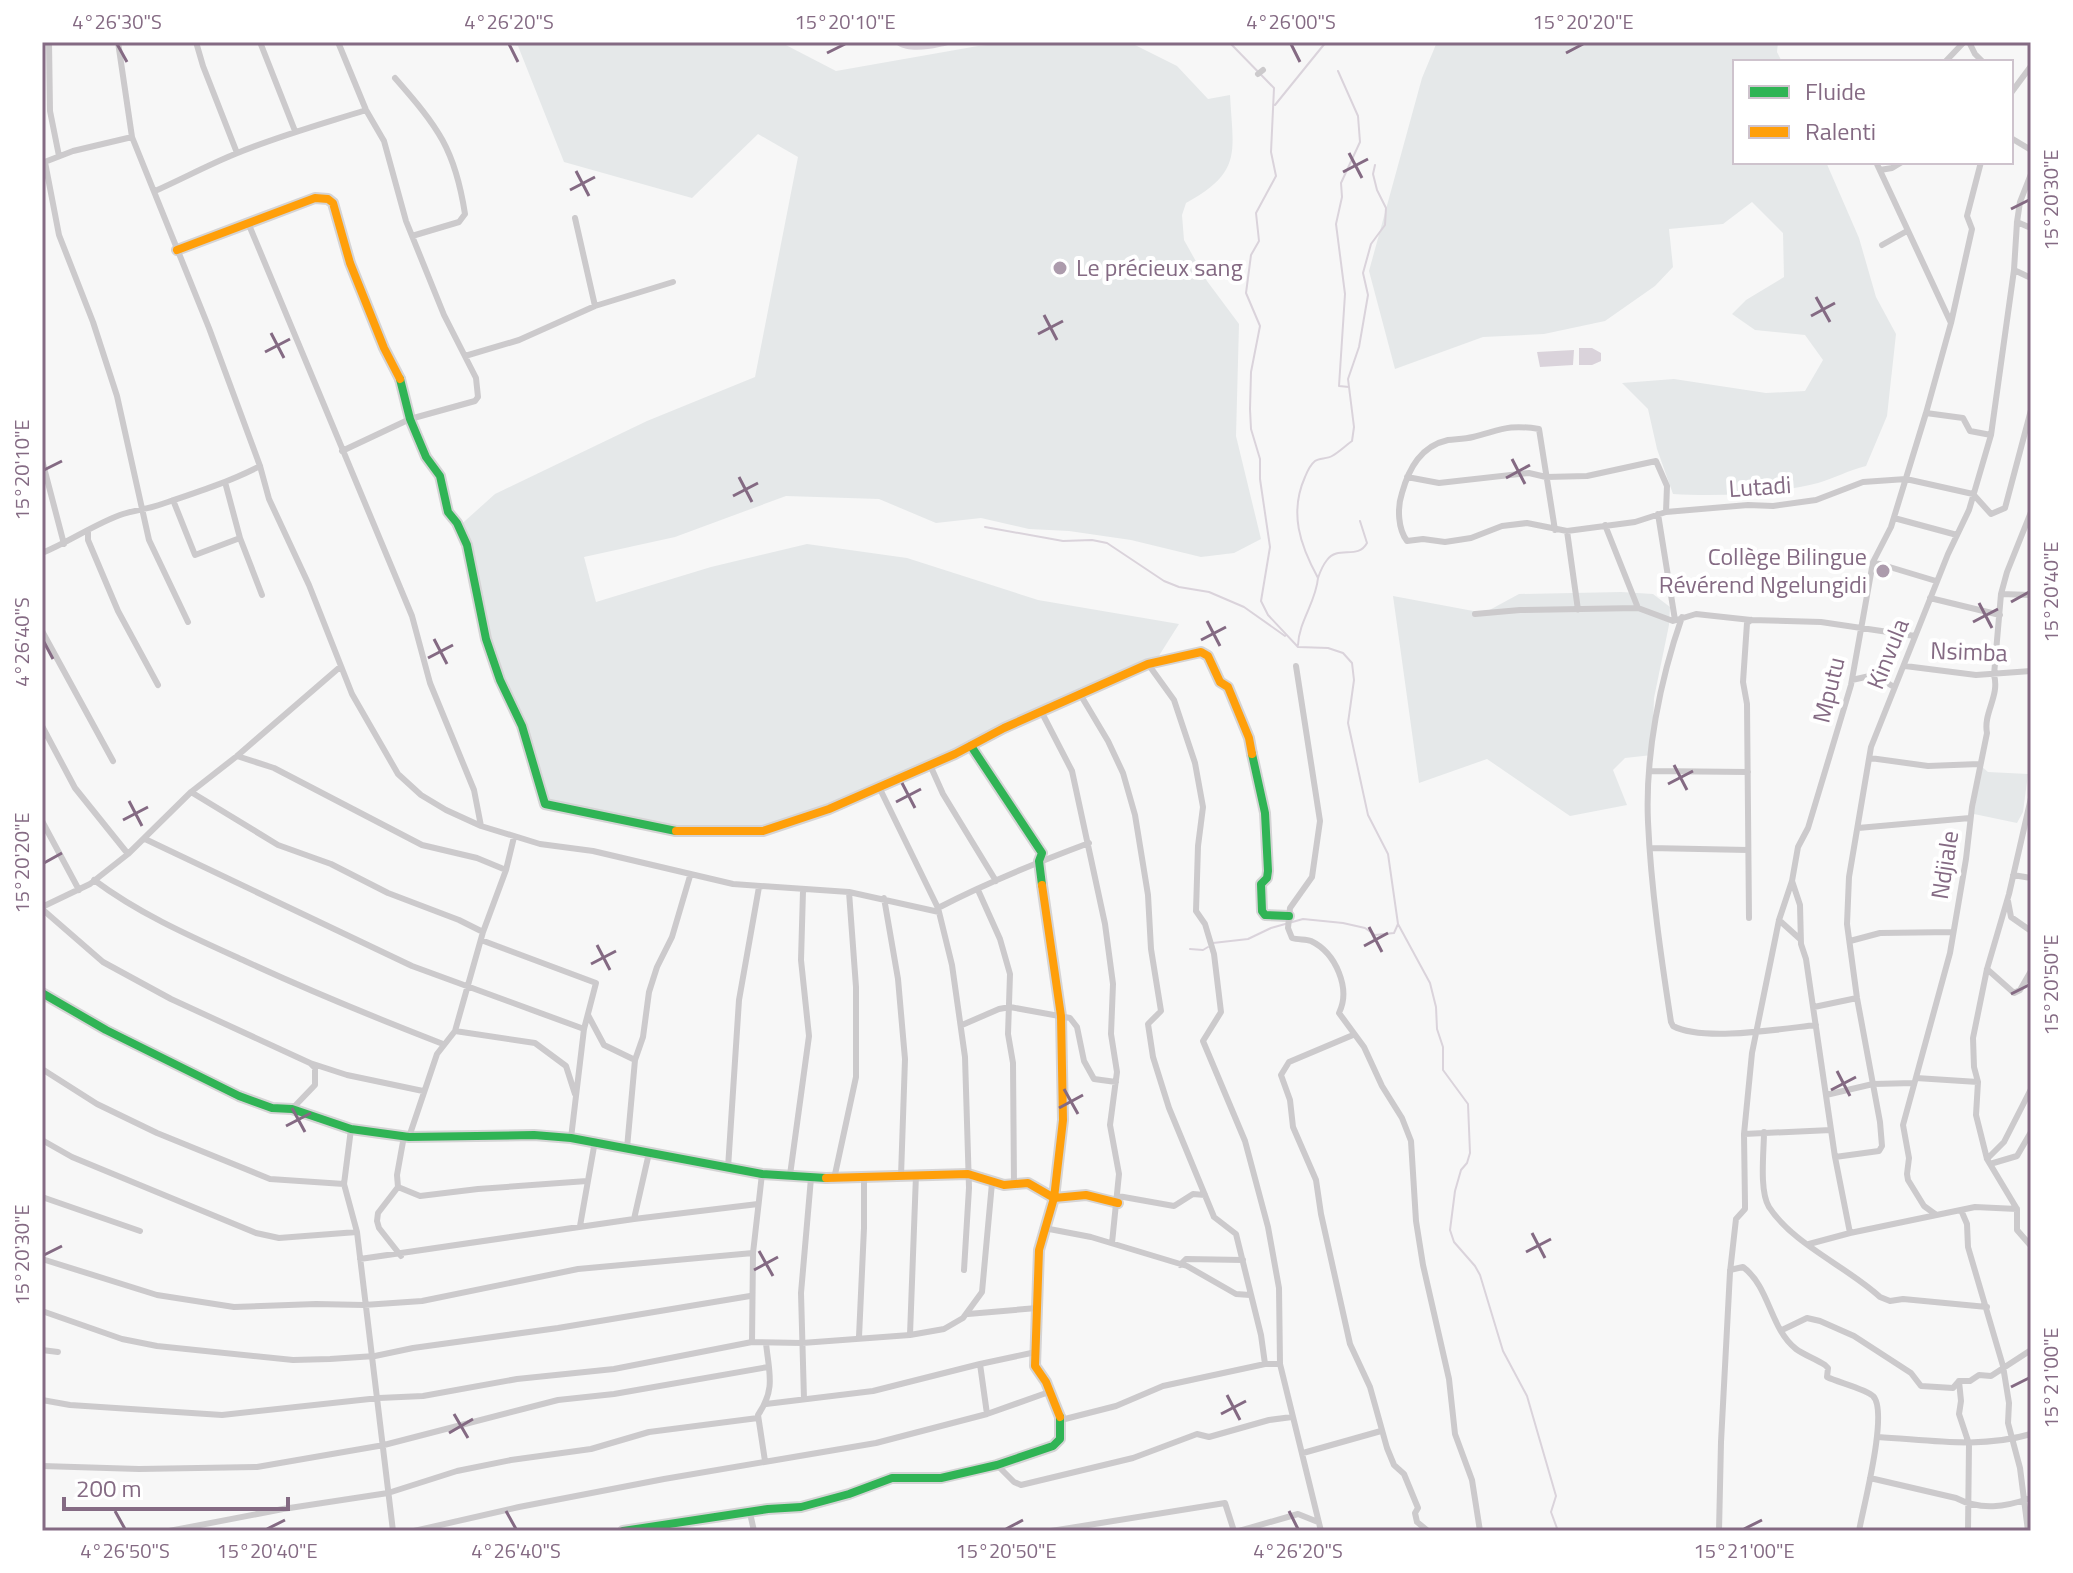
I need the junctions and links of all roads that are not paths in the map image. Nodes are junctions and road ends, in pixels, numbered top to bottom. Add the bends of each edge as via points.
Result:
1 (49, 42) edge
2 (118, 42) edge
3 (196, 42) edge
4 (260, 42) edge
5 (338, 42) edge
6 (1966, 42) edge
7 (1947, 60) edge
8 (1981, 60) edge
9 (2031, 66) edge
10 (395, 78) dead end
11 (2013, 87) edge
12 (366, 110) junction
13 (295, 131) junction
14 (132, 137) junction
15 (2013, 139) edge
16 (2031, 150) edge
17 (237, 153) junction
18 (59, 156) junction
19 (43, 163) edge
20 (1877, 164) edge
21 (1899, 164) edge
22 (1980, 164) edge
23 (1880, 170) junction
24 (2031, 174) edge
25 (155, 191) junction
26 (575, 218) dead end
27 (2017, 222) junction
28 (249, 225) junction
29 (2031, 228) edge
30 (1907, 231) junction
31 (412, 236) junction
32 (1882, 245) dead end
33 (177, 250) junction
34 (2014, 270) junction
35 (2031, 278) edge
36 (673, 282) dead end
37 (595, 306) junction
38 (1951, 323) junction
39 (465, 356) junction
40 (2031, 410) edge
41 (1926, 413) junction
42 (410, 419) junction
43 (1991, 435) junction
44 (342, 451) junction
45 (42, 460) edge
46 (260, 466) junction
47 (1407, 477) junction
48 (1546, 477) junction
49 (1906, 479) junction
50 (225, 482) junction
51 (1973, 494) junction
52 (173, 500) junction
53 (142, 508) junction
54 (1666, 512) junction
55 (2031, 512) edge
56 (1658, 514) junction
57 (1894, 518) junction
58 (1605, 525) junction
59 (1551, 528) junction
60 (88, 530) junction
61 (1567, 531) junction
62 (1957, 535) junction
63 (240, 538) junction
64 (64, 544) junction
65 (42, 553) edge
66 (1873, 562) junction
67 (1936, 581) junction
68 (2001, 594) junction
69 (262, 595) dead end
70 (2031, 595) edge
71 (1930, 598) junction
72 (1638, 608) junction
73 (1578, 610) junction
74 (1475, 614) dead end
75 (2000, 615) junction
76 (1679, 619) junction
77 (1751, 620) junction
78 (188, 622) dead end
79 (1861, 629) junction
80 (42, 631) edge
81 (1915, 636) junction
82 (1148, 664) junction
83 (1296, 666) dead end
84 (1905, 666) junction
85 (340, 667) junction
86 (2031, 671) edge
87 (1994, 675) junction
88 (1852, 680) junction
89 (158, 685) dead end
90 (1894, 687) junction
91 (1080, 694) junction
92 (1041, 711) junction
93 (42, 726) edge
94 (971, 746) junction
95 (237, 756) junction
96 (1870, 758) junction
97 (113, 761) dead end
98 (1979, 764) junction
99 (930, 765) junction
100 (1650, 771) junction
101 (1748, 772) junction
102 (879, 787) junction
103 (191, 792) junction
104 (2031, 798) edge
105 (2028, 816) edge
106 (1970, 818) junction
107 (42, 821) edge
108 (481, 826) junction
109 (1858, 828) junction
110 (514, 837) junction
111 (145, 839) junction
112 (1089, 843) junction
113 (1650, 848) junction
114 (1748, 850) junction
115 (128, 854) junction
116 (1039, 861) junction
117 (506, 870) junction
118 (2013, 875) junction
119 (690, 876) junction
120 (2031, 878) edge
121 (94, 880) junction
122 (996, 881) junction
123 (1792, 881) junction
124 (759, 887) junction
125 (79, 890) junction
126 (978, 890) junction
127 (803, 891) junction
128 (849, 892) junction
129 (2009, 894) junction
130 (884, 898) junction
131 (42, 908) edge
132 (938, 910) junction
133 (1749, 918) dead end
134 (1779, 920) junction
135 (1289, 921) junction
136 (2031, 931) edge
137 (1953, 932) junction
138 (482, 936) junction
139 (1800, 939) junction
140 (1850, 941) junction
141 (1987, 969) junction
142 (2031, 971) edge
143 (468, 987) junction
144 (42, 993) edge
145 (1857, 998) junction
146 (1010, 1007) junction
147 (1814, 1007) junction
148 (588, 1015) junction
149 (1061, 1016) junction
150 (962, 1025) junction
151 (1816, 1025) junction
152 (584, 1029) junction
153 (455, 1031) junction
154 (1757, 1032) junction
155 (1353, 1035) junction
156 (443, 1044) junction
157 (635, 1060) junction
158 (310, 1063) junction
159 (42, 1069) edge
160 (1915, 1080) junction
161 (1116, 1082) junction
162 (1978, 1082) junction
163 (1873, 1084) junction
164 (2031, 1089) edge
165 (423, 1091) junction
166 (1826, 1095) junction
167 (576, 1097) junction
168 (292, 1109) junction
169 (351, 1129) junction
170 (1831, 1130) junction
171 (1764, 1132) junction
172 (2031, 1132) edge
173 (1744, 1134) junction
174 (406, 1136) junction
175 (571, 1138) junction
176 (42, 1140) edge
177 (595, 1141) junction
178 (627, 1148) junction
179 (649, 1153) junction
180 (1835, 1157) junction
181 (1989, 1162) junction
182 (728, 1168) junction
183 (762, 1174) junction
184 (968, 1174) junction
185 (790, 1175) junction
186 (916, 1175) junction
187 (901, 1176) junction
188 (811, 1178) junction
189 (834, 1179) junction
190 (864, 1179) junction
191 (587, 1181) junction
192 (992, 1183) junction
193 (344, 1184) junction
194 (1014, 1184) junction
195 (398, 1187) junction
196 (1205, 1195) junction
197 (42, 1197) edge
198 (1054, 1198) junction
199 (1118, 1200) junction
200 (758, 1204) junction
201 (2017, 1209) junction
202 (1961, 1210) junction
203 (1935, 1214) junction
204 (634, 1219) junction
205 (580, 1226) junction
206 (1044, 1228) junction
207 (140, 1231) dead end
208 (357, 1232) junction
209 (1850, 1233) junction
210 (1112, 1243) junction
211 (1809, 1244) junction
212 (2031, 1246) edge
213 (753, 1253) junction
214 (401, 1256) junction
215 (42, 1259) edge
216 (360, 1259) junction
217 (1243, 1260) junction
218 (1180, 1265) junction
219 (964, 1270) dead end
220 (1730, 1270) junction
221 (1250, 1295) junction
222 (750, 1296) junction
223 (364, 1305) junction
224 (1987, 1307) junction
225 (1037, 1308) junction
226 (42, 1311) edge
227 (968, 1314) junction
228 (1782, 1330) junction
229 (910, 1335) junction
230 (859, 1337) junction
231 (752, 1342) junction
232 (766, 1343) junction
233 (802, 1343) junction
234 (42, 1350) edge
235 (2031, 1350) edge
236 (58, 1352) dead end
237 (1036, 1352) junction
238 (372, 1357) junction
239 (980, 1364) junction
240 (1265, 1364) junction
241 (1280, 1364) junction
242 (2003, 1366) junction
243 (768, 1367) junction
244 (1959, 1381) junction
245 (1049, 1392) junction
246 (379, 1398) junction
247 (804, 1399) junction
248 (42, 1400) edge
249 (766, 1404) junction
250 (987, 1414) junction
251 (1292, 1417) junction
252 (758, 1418) junction
253 (1061, 1420) junction
254 (1381, 1431) junction
255 (2031, 1434) edge
256 (1878, 1437) junction
257 (2013, 1439) junction
258 (1969, 1444) junction
259 (384, 1445) junction
260 (1303, 1453) junction
261 (765, 1461) junction
262 (997, 1465) junction
263 (42, 1466) edge
264 (1870, 1478) junction
265 (388, 1493) junction
266 (2028, 1500) edge
267 (1968, 1504) junction
268 (750, 1513) junction
269 (1318, 1522) junction
270 (169, 1531) edge
271 (393, 1531) edge
272 (414, 1531) edge
273 (623, 1531) edge
274 (754, 1531) edge
275 (1051, 1531) edge
276 (1237, 1531) edge
277 (1321, 1531) edge
278 (1428, 1531) edge
279 (1480, 1531) edge
280 (1719, 1531) edge
281 (1859, 1531) edge
282 (1968, 1531) edge
283 (2028, 1531) edge

1 - 18 street via 50,111
2 - 14 street
3 - 17 street
4 - 13 street
5 - 12 street
6 - 7 street
6 - 8 street
9 - 11 street
10 - 31 street via 443,140 460,177 465,214 459,222
12 - 13 street
12 - 31 street via 384,141
13 - 17 street
14 - 18 street
14 - 25 street
15 - 16 street
17 - 25 street
18 - 19 street
19 - 53 street via 59,235 117,396
20 - 23 street
21 - 23 street
22 - 38 street, Mputu
23 - 30 street
24 - 27 street, Kinvula
25 - 33 street
26 - 37 street
27 - 29 street
27 - 34 street, Kinvula
28 - 33 street
28 - 42 street via 315,198 333,203 350,263 399,375
28 - 44 street
30 - 32 street
30 - 38 street
31 - 39 street
33 - 46 street
34 - 35 street
34 - 43 street, Kinvula
36 - 37 street
37 - 39 street via 519,340
38 - 41 street, Mputu
39 - 42 street via 476,378 475,401
40 - 51 street, Lutadi via 2005,509 1989,514
41 - 43 street via 1963,418 1970,431
41 - 49 street, Mputu
42 - 44 street
42 - 102 street via 467,545 486,639 522,726 544,804 670,831 755,832
43 - 51 street, Kinvula
44 - 108 street via 412,616 430,683 474,790
45 - 64 street
46 - 50 street
46 - 85 street
47 - 48 street via 1439,483 1529,473
47 - 48 street via 1432,444 1512,426 1539,429
47 - 59 street, Lutadi via 1399,502 1400,523 1405,539 1412,542 1471,538 1527,523
48 - 54 street via 1587,476 1657,461 1667,486
48 - 59 street
49 - 51 street, Lutadi
49 - 54 street, Lutadi via 1852,485 1796,503
49 - 57 street, Mputu
50 - 52 street
50 - 63 street
51 - 62 street, Kinvula
52 - 53 street
52 - 63 street via 195,555
53 - 60 street
53 - 78 street via 149,540
54 - 56 street, Lutadi
55 - 68 street, Ndjiale
56 - 58 street, Lutadi
56 - 76 street
57 - 62 street
57 - 66 street, Mputu
58 - 61 street, Lutadi
58 - 72 street
59 - 61 street, Lutadi
60 - 64 street
60 - 89 street via 118,611
61 - 73 street
62 - 67 street, Kinvula
63 - 69 street
64 - 65 street
66 - 67 street
66 - 79 street, Mputu
67 - 71 street, Kinvula
68 - 70 street
68 - 75 street, Ndjiale
71 - 75 street
71 - 81 street, Kinvula
72 - 73 street
72 - 76 street
73 - 74 street
75 - 87 street, Ndjiale
76 - 77 street via 1700,614
76 - 100 street via 1658,698
77 - 79 street
77 - 101 street via 1743,682
79 - 81 street
79 - 88 street, Mputu
80 - 97 street
81 - 84 street, Kinvula
82 - 91 street
82 - 135 street via 1203,652 1228,687 1249,738 1265,813 1268,871 1261,884 1262,911
82 - 241 street via 1174,700 1195,763 1203,813 1196,911 1212,944 1221,1012 1203,1041 1245,1141 1271,1237 1279,1288
83 - 135 street via 1320,821 1312,877 1291,906
84 - 87 street, Nsimba
84 - 90 street, Kinvula
85 - 95 street
85 - 108 street via 398,774 421,795
86 - 87 street, Nsimba
87 - 98 street, Ndjiale via 1996,689
88 - 90 street via 1874,675
88 - 123 street, Mputu
90 - 96 street, Kinvula
91 - 92 street
91 - 196 street via 1123,773 1135,815 1161,1011 1148,1024 1153,1057
92 - 94 street
92 - 112 street via 1071,769
93 - 115 street via 75,788
94 - 99 street
94 - 116 street via 1034,839 1042,853
95 - 103 street
95 - 117 street via 274,768 422,845
96 - 98 street via 1928,766
96 - 109 street, Kinvula
98 - 106 street, Ndjiale
99 - 102 street
99 - 122 street
100 - 101 street
100 - 113 street
101 - 114 street
102 - 132 street
103 - 111 street
103 - 138 street via 278,845 459,920
104 - 105 street
105 - 118 street
106 - 109 street
106 - 137 street, Ndjiale
107 - 125 street
108 - 110 street
109 - 140 street, Kinvula via 1847,904
110 - 117 street
110 - 119 street
111 - 115 street
111 - 143 street via 412,966
112 - 116 street
112 - 161 street via 1112,976
113 - 114 street
113 - 154 street via 1673,1026 1701,1033
114 - 133 street
115 - 121 street
116 - 122 street
116 - 149 street
117 - 138 street
118 - 120 street
118 - 129 street
119 - 124 street
119 - 157 street via 649,992
121 - 125 street
121 - 156 street via 164,924
122 - 126 street
123 - 134 street
123 - 139 street, Mputu via 1800,905
124 - 127 street
124 - 182 street via 739,1000
125 - 131 street
126 - 132 street
126 - 146 street via 1009,967
127 - 128 street
127 - 185 street via 801,960 809,1036
128 - 130 street
128 - 189 street via 856,1077
129 - 136 street via 2011,917
129 - 141 street
130 - 132 street
130 - 187 street via 905,1059
131 - 158 street via 103,962
132 - 150 street
134 - 139 street
134 - 154 street
135 - 155 street via 1292,938 1311,941 1334,961 1343,1002 1339,1013
137 - 140 street via 1880,933
137 - 160 street, Ndjiale
138 - 143 street
138 - 148 street via 594,980
139 - 147 street, Mputu
140 - 145 street, Kinvula
141 - 142 street via 2014,993
141 - 162 street via 1973,1038
143 - 152 street
143 - 153 street
144 - 168 street via 239,1096
145 - 147 street
145 - 163 street, Kinvula
146 - 149 street
146 - 150 street
146 - 194 street
147 - 151 street, Mputu
148 - 152 street
148 - 157 street via 604,1045
149 - 161 street via 1073,1019 1094,1079
149 - 198 street via 1062,1151
150 - 184 street
151 - 154 street
151 - 166 street, Mputu
152 - 167 street
153 - 156 street
153 - 167 street via 535,1043 566,1066
154 - 173 street
155 - 254 street via 1289,1062 1281,1075 1293,1127 1316,1180 1350,1344 1370,1387
155 - 279 street via 1411,1141 1423,1265 1449,1379 1455,1434 1472,1480
156 - 165 street
157 - 178 street
158 - 165 street
158 - 168 street via 315,1085
159 - 193 street via 157,1133 270,1179
160 - 162 street
160 - 163 street
160 - 203 street, Ndjiale via 1903,1125 1907,1174 1924,1206
161 - 199 street via 1110,1125
162 - 181 street via 1976,1115
163 - 166 street
163 - 180 street, Kinvula via 1880,1150
164 - 181 street
165 - 174 street
166 - 170 street, Mputu
167 - 175 street
168 - 169 street
169 - 174 street
169 - 193 street
170 - 171 street
170 - 180 street, Mputu
171 - 173 street
171 - 211 street via 1769,1207 1793,1236
172 - 181 street via 2017,1156
173 - 220 street via 1745,1209 1736,1219
174 - 175 street
174 - 195 street
175 - 177 street
176 - 208 street via 256,1233 279,1238
177 - 178 street
177 - 191 street
178 - 179 street
179 - 182 street
179 - 204 street
180 - 209 street, Mputu
181 - 201 street
182 - 183 street
183 - 185 street
183 - 200 street
184 - 186 street
184 - 192 street
184 - 219 street
185 - 188 street
186 - 187 street
186 - 229 street
187 - 190 street
188 - 189 street
188 - 233 street
189 - 190 street
190 - 230 street
191 - 195 street via 420,1196
191 - 205 street
192 - 194 street
192 - 227 street via 984,1286
193 - 208 street
194 - 198 street via 1028,1183
195 - 214 street via 377,1221
196 - 199 street via 1193,1194 1174,1206
196 - 217 street via 1216,1220 1236,1234
197 - 207 street
198 - 199 street
198 - 206 street
199 - 210 street
200 - 204 street
200 - 213 street
201 - 202 street
201 - 212 street via 2017,1230
202 - 203 street
202 - 224 street
203 - 209 street
204 - 205 street
205 - 214 street
206 - 210 street
206 - 225 street
208 - 216 street
209 - 211 street
210 - 218 street
211 - 224 street via 1890,1301
213 - 222 street
213 - 223 street via 578,1269 434,1299
214 - 216 street
215 - 223 street via 180,1300 234,1307
216 - 223 street
217 - 218 street via 1186,1259
217 - 221 street
218 - 221 street via 1236,1294
220 - 228 street via 1743,1267 1752,1274
220 - 280 street
221 - 240 street
222 - 231 street
222 - 238 street
223 - 238 street
224 - 242 street
225 - 227 street
225 - 237 street
226 - 238 street via 157,1346 293,1360
227 - 229 street via 953,1326
228 - 244 street via 1807,1318 1820,1321 1854,1336 1925,1388 1953,1388
228 - 256 street via 1797,1350 1828,1368 1827,1377 1873,1396
229 - 230 street
230 - 233 street
231 - 232 street
231 - 246 street via 614,1369
232 - 233 street
232 - 243 street
233 - 247 street
234 - 236 street
235 - 242 street
237 - 239 street
237 - 245 street via 1036,1368
238 - 246 street
239 - 247 street via 873,1391
239 - 250 street
240 - 241 street
240 - 253 street via 1163,1386 1116,1406
241 - 251 street
242 - 244 street via 1991,1376
242 - 257 street
243 - 249 street
243 - 259 street via 558,1400
244 - 258 street via 1959,1414
245 - 250 street
245 - 253 street
246 - 248 street via 222,1415
246 - 259 street
247 - 249 street
249 - 252 street
250 - 261 street via 876,1443
251 - 260 street
251 - 262 street via 1209,1437 1197,1434 1133,1458 1021,1485
252 - 261 street
252 - 265 street via 649,1432 591,1449 457,1471
253 - 262 street via 1056,1445
254 - 260 street
254 - 278 street via 1418,1508 1417,1522
255 - 257 street
256 - 258 street
256 - 264 street
257 - 258 street
257 - 266 street
258 - 267 street
259 - 263 street via 242,1468
259 - 265 street
260 - 269 street
261 - 272 street
262 - 268 street via 941,1478 892,1478 808,1506
264 - 267 street
264 - 281 street
265 - 270 street
265 - 271 street
266 - 267 street via 2000,1506
266 - 283 street
267 - 282 street
268 - 273 street
268 - 274 street
269 - 276 street via 1298,1514
269 - 277 street
275 - 276 street via 1225,1503

